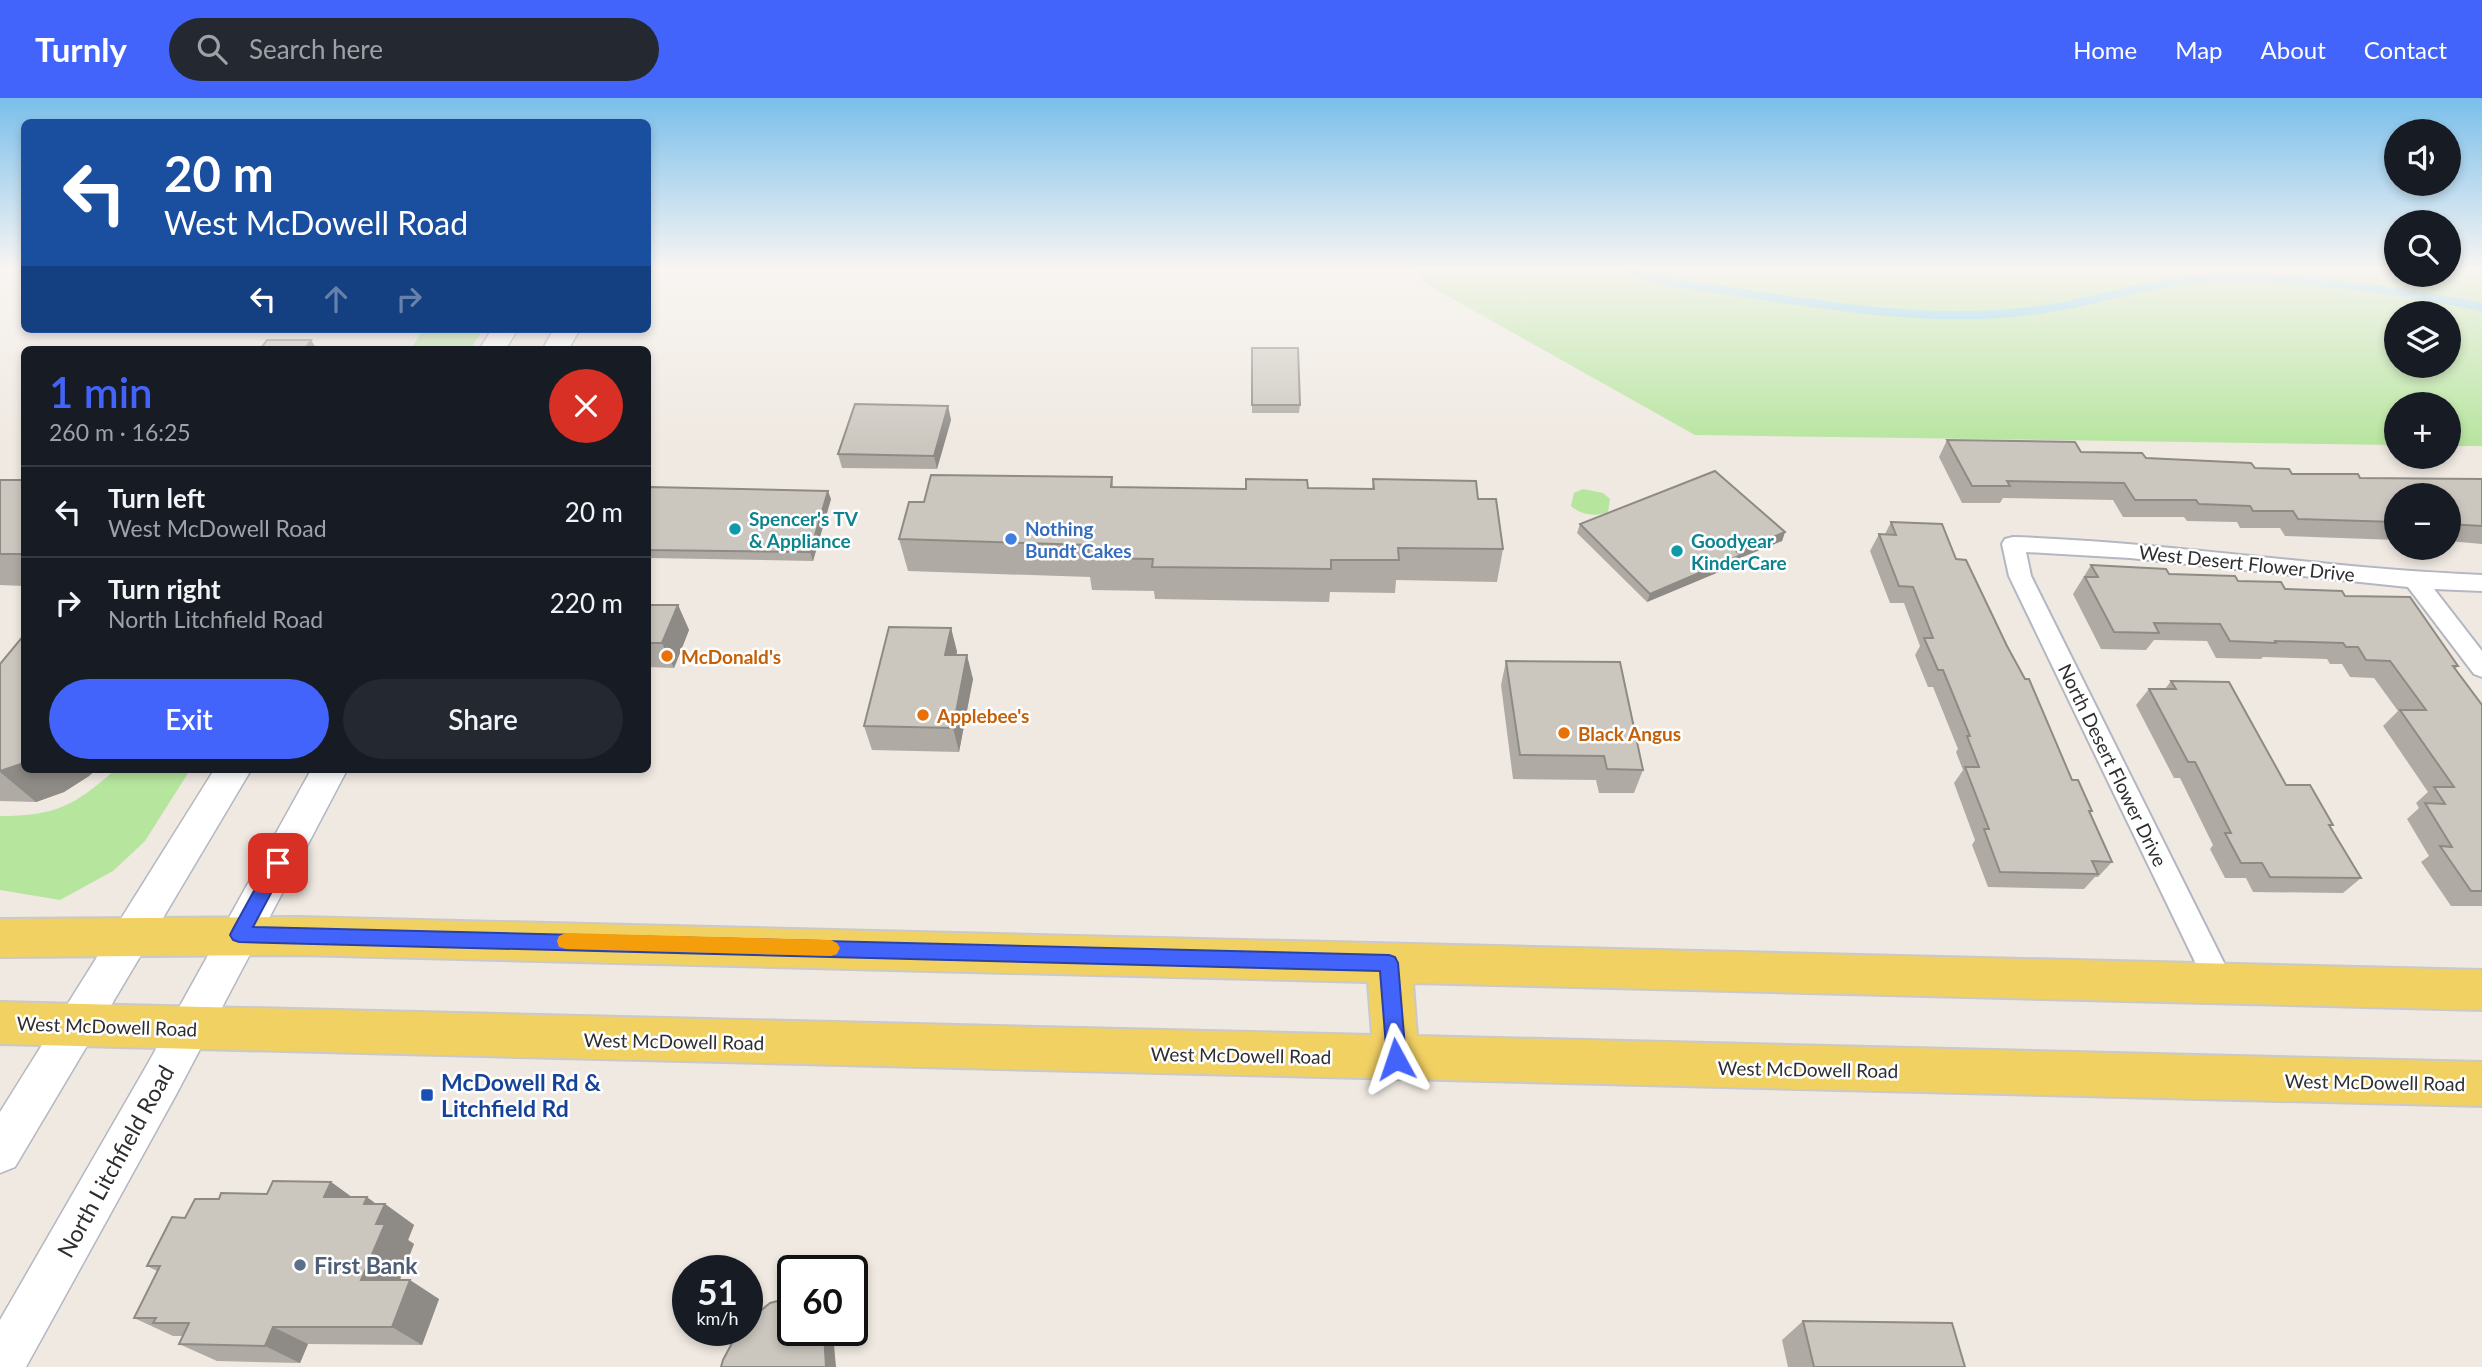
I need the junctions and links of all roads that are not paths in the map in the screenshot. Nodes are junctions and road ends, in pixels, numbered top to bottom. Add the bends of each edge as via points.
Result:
1 (2013, 544) joint
2 (2416, 582) junction
3 (2482, 583) edge
4 (2482, 668) edge
5 (231, 773) edge
6 (327, 773) edge
7 (239, 935) junction
8 (131, 936) junction
9 (0, 938) edge
10 (1389, 963) junction
11 (2220, 984) junction
12 (2482, 990) edge
13 (0, 1023) edge
14 (76, 1025) junction
15 (189, 1029) junction
16 (1396, 1059) junction
17 (2482, 1084) edge
18 (0, 1152) edge
19 (0, 1367) edge

1 - 2 street, West Desert Flower Drive via 2074,544
1 - 11 street, North Desert Flower Drive via 2020,576
2 - 3 street, West Desert Flower Drive
2 - 4 street
5 - 8 main road
6 - 7 main road, North Litchfield Road
7 - 8 main road
7 - 10 main road
7 - 15 main road, North Litchfield Road
8 - 9 main road
8 - 14 main road
10 - 11 main road
10 - 16 main road
11 - 12 main road
13 - 14 main road, West McDowell Road
14 - 15 main road, West McDowell Road
14 - 18 main road
15 - 16 main road, West McDowell Road
15 - 19 main road, North Litchfield Road
16 - 17 main road, West McDowell Road

